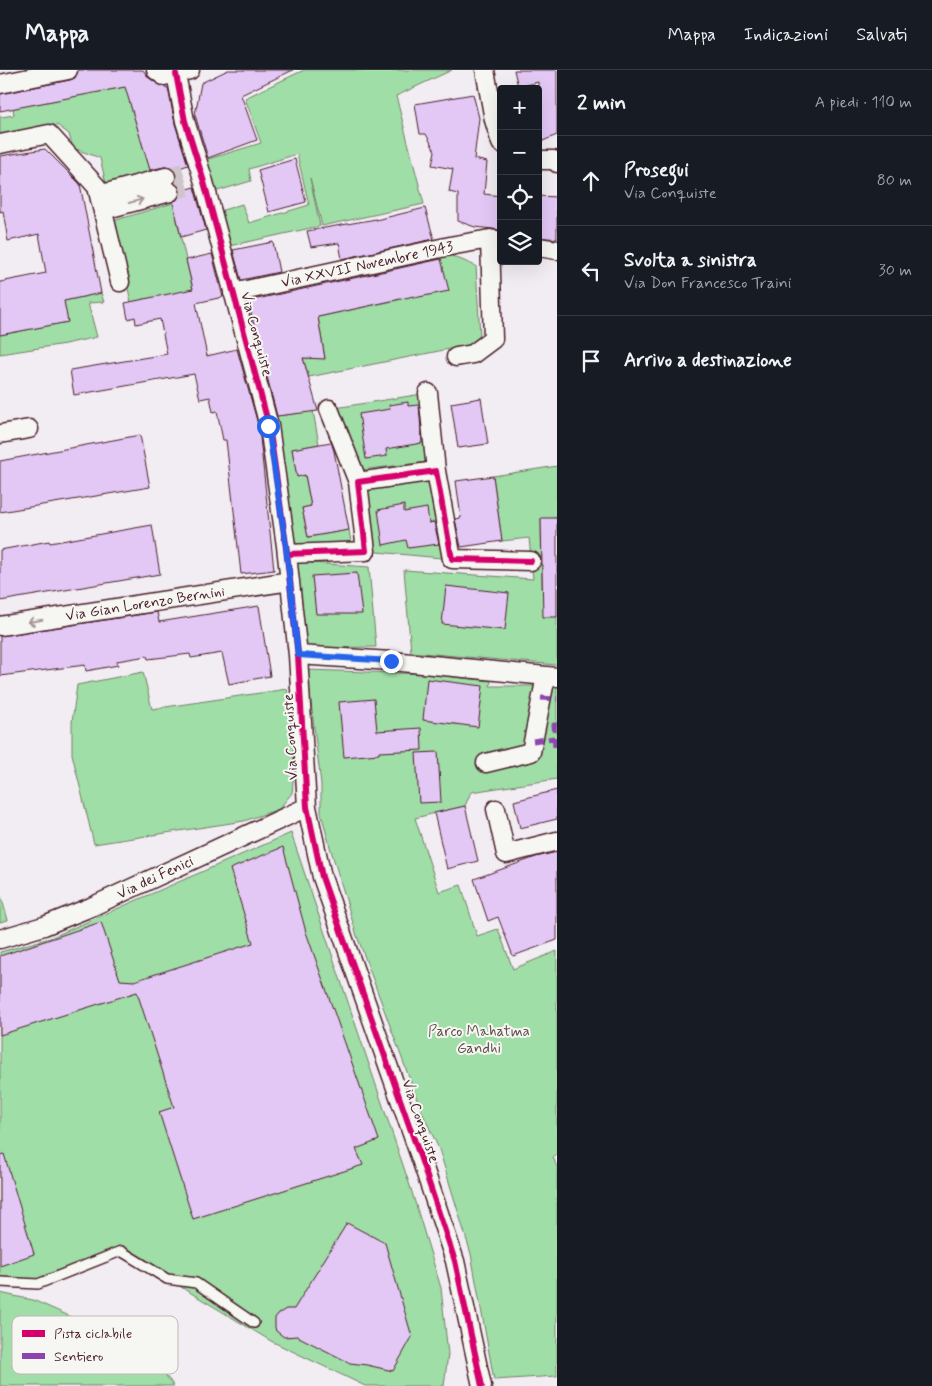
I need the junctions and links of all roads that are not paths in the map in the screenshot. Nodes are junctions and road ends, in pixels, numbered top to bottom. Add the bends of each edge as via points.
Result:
1 (68, 70) edge
2 (156, 70) edge
3 (485, 70) edge
4 (183, 72) edge
5 (0, 84) edge
6 (497, 130) edge
7 (0, 144) edge
8 (542, 160) edge
9 (557, 162) edge
10 (168, 184) tunnel mouth
11 (101, 202) junction
12 (495, 240) edge
13 (542, 248) edge
14 (557, 250) edge
15 (120, 282) dead end
16 (233, 293) junction
17 (456, 357) dead end
18 (428, 393) dead end
19 (328, 409) dead end
20 (29, 429) dead end
21 (0, 434) edge
22 (436, 471) junction
23 (358, 482) junction
24 (287, 554) junction
25 (531, 561) dead end
26 (290, 581) junction
27 (0, 626) edge
28 (298, 655) junction
29 (552, 677) edge
30 (486, 763) dead end
31 (307, 807) junction
32 (496, 809) dead end
33 (557, 841) edge
34 (0, 939) edge
35 (0, 1282) edge
36 (254, 1323) dead end
37 (482, 1386) edge

1 - 5 street
2 - 4 street via 164,76
3 - 6 street
4 - 16 street, Via Conquiste via 186,121
7 - 11 street via 48,134 97,187
8 - 9 street
10 - 11 street
11 - 15 street
12 - 16 street, Via XXVII Novembre 1943 via 455,245
12 - 17 street via 493,339 473,354
13 - 14 street
16 - 24 street, Via Conquiste via 268,426
18 - 22 street
19 - 23 street
20 - 21 street
22 - 23 street
22 - 25 street via 452,559
23 - 24 street via 366,551
24 - 26 street, Via Conquiste
26 -> 27 street, Via Gian Lorenzo Bernini
26 - 28 street, Via Conquiste
28 - 29 street
28 - 31 street, Via Conquiste
29 - 30 street via 544,686 531,752
31 - 34 street, Via dei Fenici via 91,907
31 - 37 street, Via Conquiste via 322,877 455,1261
32 - 33 street via 506,854
35 - 36 lane via 38,1284 121,1251 167,1279 196,1283

